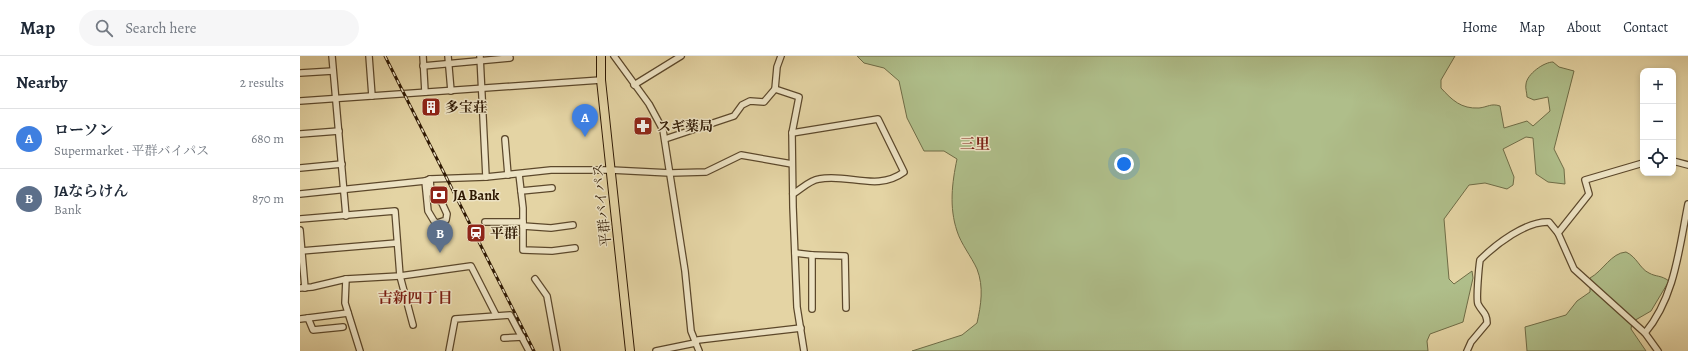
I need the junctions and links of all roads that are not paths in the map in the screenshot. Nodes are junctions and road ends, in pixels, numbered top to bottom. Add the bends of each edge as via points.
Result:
1 (332, 56) edge
2 (369, 56) edge
3 (422, 56) edge
4 (448, 56) edge
5 (601, 56) edge
6 (614, 56) edge
7 (681, 56) edge
8 (781, 56) edge
9 (480, 58) edge
10 (510, 58) dead end
11 (449, 64) junction
12 (424, 66) junction
13 (333, 71) junction
14 (300, 73) edge
15 (601, 80) junction
16 (634, 85) junction
17 (482, 89) junction
18 (776, 89) junction
19 (451, 91) junction
20 (425, 92) junction
21 (372, 96) junction
22 (336, 98) junction
23 (300, 101) edge
24 (339, 131) junction
25 (792, 133) junction
26 (300, 134) edge
27 (505, 138) dead end
28 (665, 139) junction
29 (1676, 161) edge
30 (342, 164) junction
31 (792, 164) junction
32 (1640, 164) edge
33 (1688, 165) edge
34 (300, 168) edge
35 (611, 170) junction
36 (670, 173) junction
37 (519, 174) junction
38 (508, 175) junction
39 (486, 177) junction
40 (428, 180) junction
41 (552, 188) dead end
42 (344, 190) junction
43 (521, 191) junction
44 (300, 194) edge
45 (793, 194) junction
46 (1688, 204) edge
47 (346, 216) junction
48 (300, 219) edge
49 (485, 222) dead end
50 (523, 224) junction
51 (573, 225) dead end
52 (300, 230) edge
53 (1558, 233) junction
54 (397, 243) junction
55 (575, 248) dead end
56 (302, 251) junction
57 (795, 254) junction
58 (812, 255) junction
59 (400, 276) junction
60 (535, 278) dead end
61 (346, 279) junction
62 (302, 288) edge
63 (846, 308) dead end
64 (812, 309) dead end
65 (348, 313) junction
66 (496, 315) junction
67 (308, 318) junction
68 (300, 319) edge
69 (412, 325) dead end
70 (343, 327) dead end
71 (801, 328) junction
72 (1645, 333) junction
73 (523, 337) junction
74 (504, 338) dead end
75 (695, 343) junction
76 (360, 351) edge
77 (449, 351) edge
78 (529, 351) edge
79 (557, 351) edge
80 (630, 351) edge
81 (656, 351) edge
82 (699, 351) edge
83 (804, 351) edge
84 (1467, 351) edge
85 (1658, 351) edge

1 - 13 street
2 - 21 street
3 - 12 street
4 - 11 street
5 - 15 highway, 平群バイパス
6 - 16 street
7 - 16 street
8 - 18 street via 777,67
9 - 10 street
9 - 11 street
9 - 17 street
11 - 12 street
11 - 19 street
12 - 20 street
13 - 14 street
13 - 22 street
15 - 17 street
15 - 35 highway, 平群バイパス
16 - 28 street via 657,117
17 - 19 street
17 - 39 street
18 - 25 street via 799,97
18 - 28 street via 764,102 750,101 734,116
19 - 20 street
20 - 21 street
21 - 22 street
22 - 23 street
22 - 24 street
24 - 26 street
24 - 30 street
25 - 31 street
25 - 45 street via 878,119 904,172 884,181 820,178
27 - 38 street
28 - 36 street
29 - 33 street
30 - 34 street
30 - 42 street
31 - 36 street via 741,155 710,171
31 - 45 street
32 - 53 street via 1585,180 1589,194
35 - 36 street
35 - 37 street via 552,170
35 - 80 highway, 平群バイパス
36 - 75 street via 691,331
37 - 38 street
37 - 43 street
38 - 39 street
39 - 40 street
40 - 40 street via 431,193 442,203 447,214 446,220 442,222 434,221 430,215 427,204
40 - 42 street
41 - 43 street
42 - 44 street
42 - 47 street
43 - 50 street
45 - 57 street
46 - 72 street via 1674,277 1661,309
47 - 48 street
47 - 54 street via 395,211
49 - 50 street
50 - 51 street via 551,228
50 - 55 street via 523,250 552,251
52 - 56 street
53 - 72 street via 1574,269
53 - 84 street via 1549,222 1542,222 1503,239 1480,260 1478,303 1487,315 1487,323
54 - 56 street
54 - 59 street
56 - 62 street
57 - 58 street
57 - 71 street via 797,307
58 - 63 street via 845,256
58 - 64 street
59 - 61 street
59 - 66 street via 471,266
59 - 69 street
60 - 79 street via 547,296
61 - 62 street
61 - 65 street
65 - 67 street
65 - 76 street
66 - 73 street via 510,315
66 - 77 street via 455,319
67 - 68 street
67 - 70 street via 313,330
71 - 75 street via 698,340
71 - 83 street
72 - 85 street
73 - 74 street
73 - 78 street
75 - 81 street
75 - 82 street

